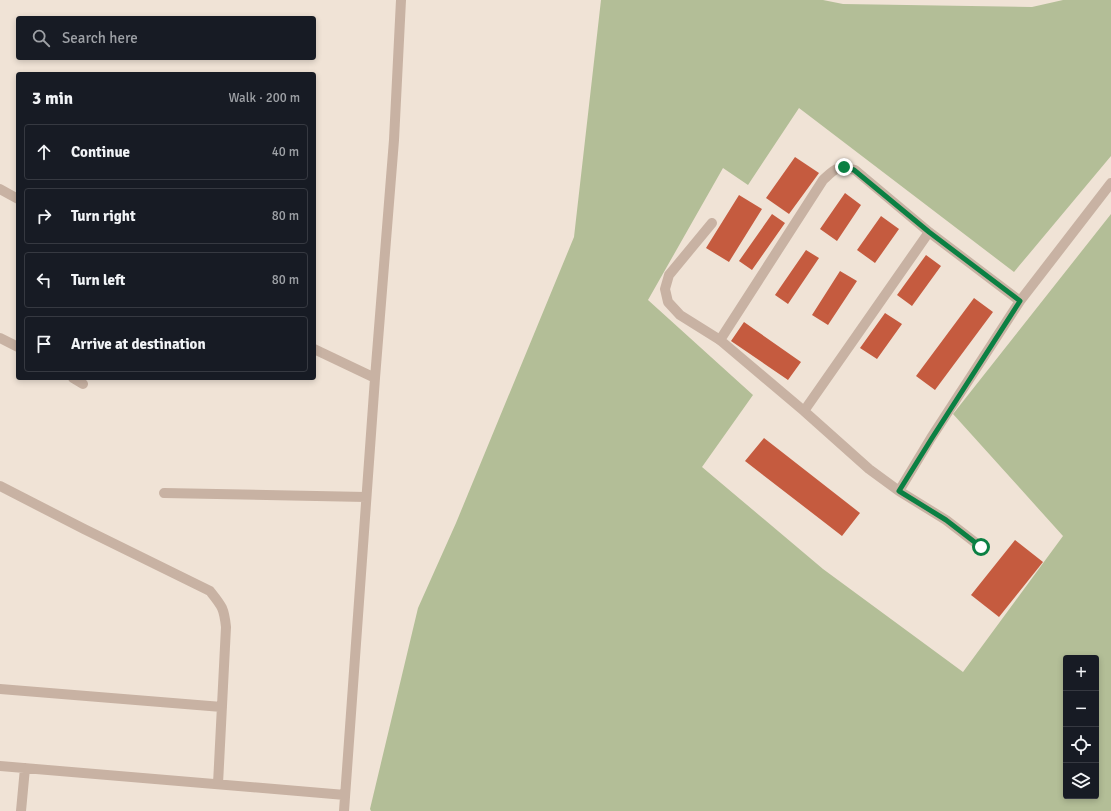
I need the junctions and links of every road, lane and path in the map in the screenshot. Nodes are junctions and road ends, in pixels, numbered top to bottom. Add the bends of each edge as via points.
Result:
1 (401, 0) edge
2 (1111, 183) edge
3 (1, 190) edge
4 (16, 198) edge
5 (712, 223) dead end
6 (929, 232) junction
7 (1020, 301) junction
8 (0, 338) edge
9 (720, 340) junction
10 (16, 346) edge
11 (316, 350) edge
12 (374, 378) junction
13 (76, 380) edge
14 (83, 384) dead end
15 (804, 411) junction
16 (0, 486) edge
17 (899, 491) junction
18 (164, 493) dead end
19 (366, 497) junction
20 (981, 547) dead end
21 (0, 689) edge
22 (222, 707) junction
23 (0, 766) edge
24 (25, 768) junction
25 (218, 784) junction
26 (345, 795) junction
27 (21, 811) edge
28 (344, 811) edge

1 - 12 street via 394,140
2 - 7 street
3 - 4 street
5 - 9 street via 669,275 664,289 668,302 680,315
6 - 7 street
6 - 9 street via 854,170 844,167 834,170 823,180
6 - 15 street
7 - 17 street
8 - 10 street
9 - 15 street
11 - 12 street
12 - 19 street
13 - 14 street
15 - 17 street via 869,469
16 - 22 street via 210,591 221,605 226,627
17 - 20 street via 946,520
18 - 19 street
19 - 26 street
21 - 22 street
22 - 25 street
23 - 24 street
24 - 25 street
24 - 27 street
25 - 26 street
26 - 28 street

